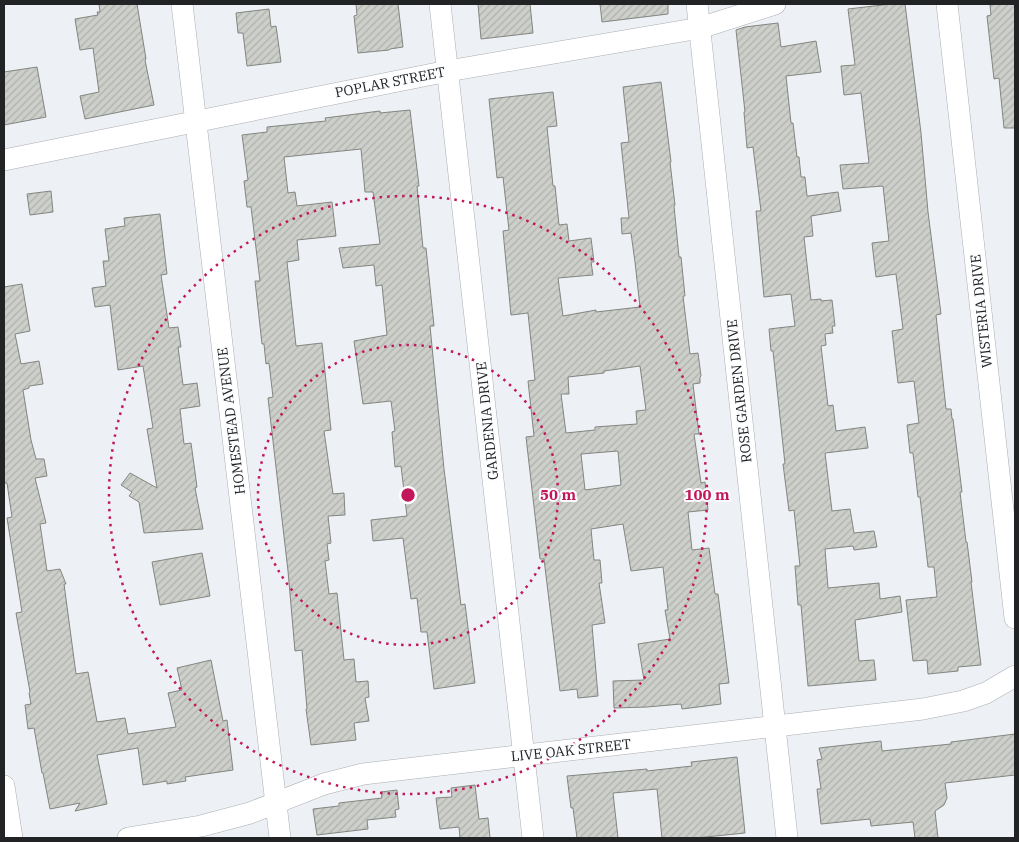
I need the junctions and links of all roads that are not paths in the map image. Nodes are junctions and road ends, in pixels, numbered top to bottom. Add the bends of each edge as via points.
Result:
1 (182, 4) edge
2 (440, 4) edge
3 (697, 4) edge
4 (775, 4) edge
5 (947, 4) edge
6 (700, 28) junction
7 (448, 70) junction
8 (195, 121) junction
9 (4, 160) edge
10 (1015, 618) edge
11 (1015, 676) edge
12 (774, 727) junction
13 (524, 755) junction
14 (4, 786) edge
15 (276, 802) junction
16 (12, 838) edge
17 (128, 838) edge
18 (280, 838) edge
19 (533, 838) edge
20 (787, 838) edge

1 - 8 street, HOMESTEAD AVENUE
2 - 7 street, GARDENIA DRIVE
3 - 6 street, ROSE GARDEN DRIVE
4 - 6 street, POPLAR STREET
5 - 10 street, WISTERIA DRIVE
6 - 7 street, POPLAR STREET
6 - 12 street, ROSE GARDEN DRIVE
7 - 8 street, POPLAR STREET
7 - 13 street, GARDENIA DRIVE
8 - 9 street, POPLAR STREET
8 - 15 street, HOMESTEAD AVENUE
11 - 12 street, LIVE OAK STREET via 986,693 962,701 924,709
12 - 13 street, LIVE OAK STREET
12 - 20 street, ROSE GARDEN DRIVE
13 - 15 street, LIVE OAK STREET via 364,774 324,784
13 - 19 street, GARDENIA DRIVE
14 - 16 street
15 - 17 street, LIVE OAK STREET via 250,813 200,826
15 - 18 street, HOMESTEAD AVENUE

